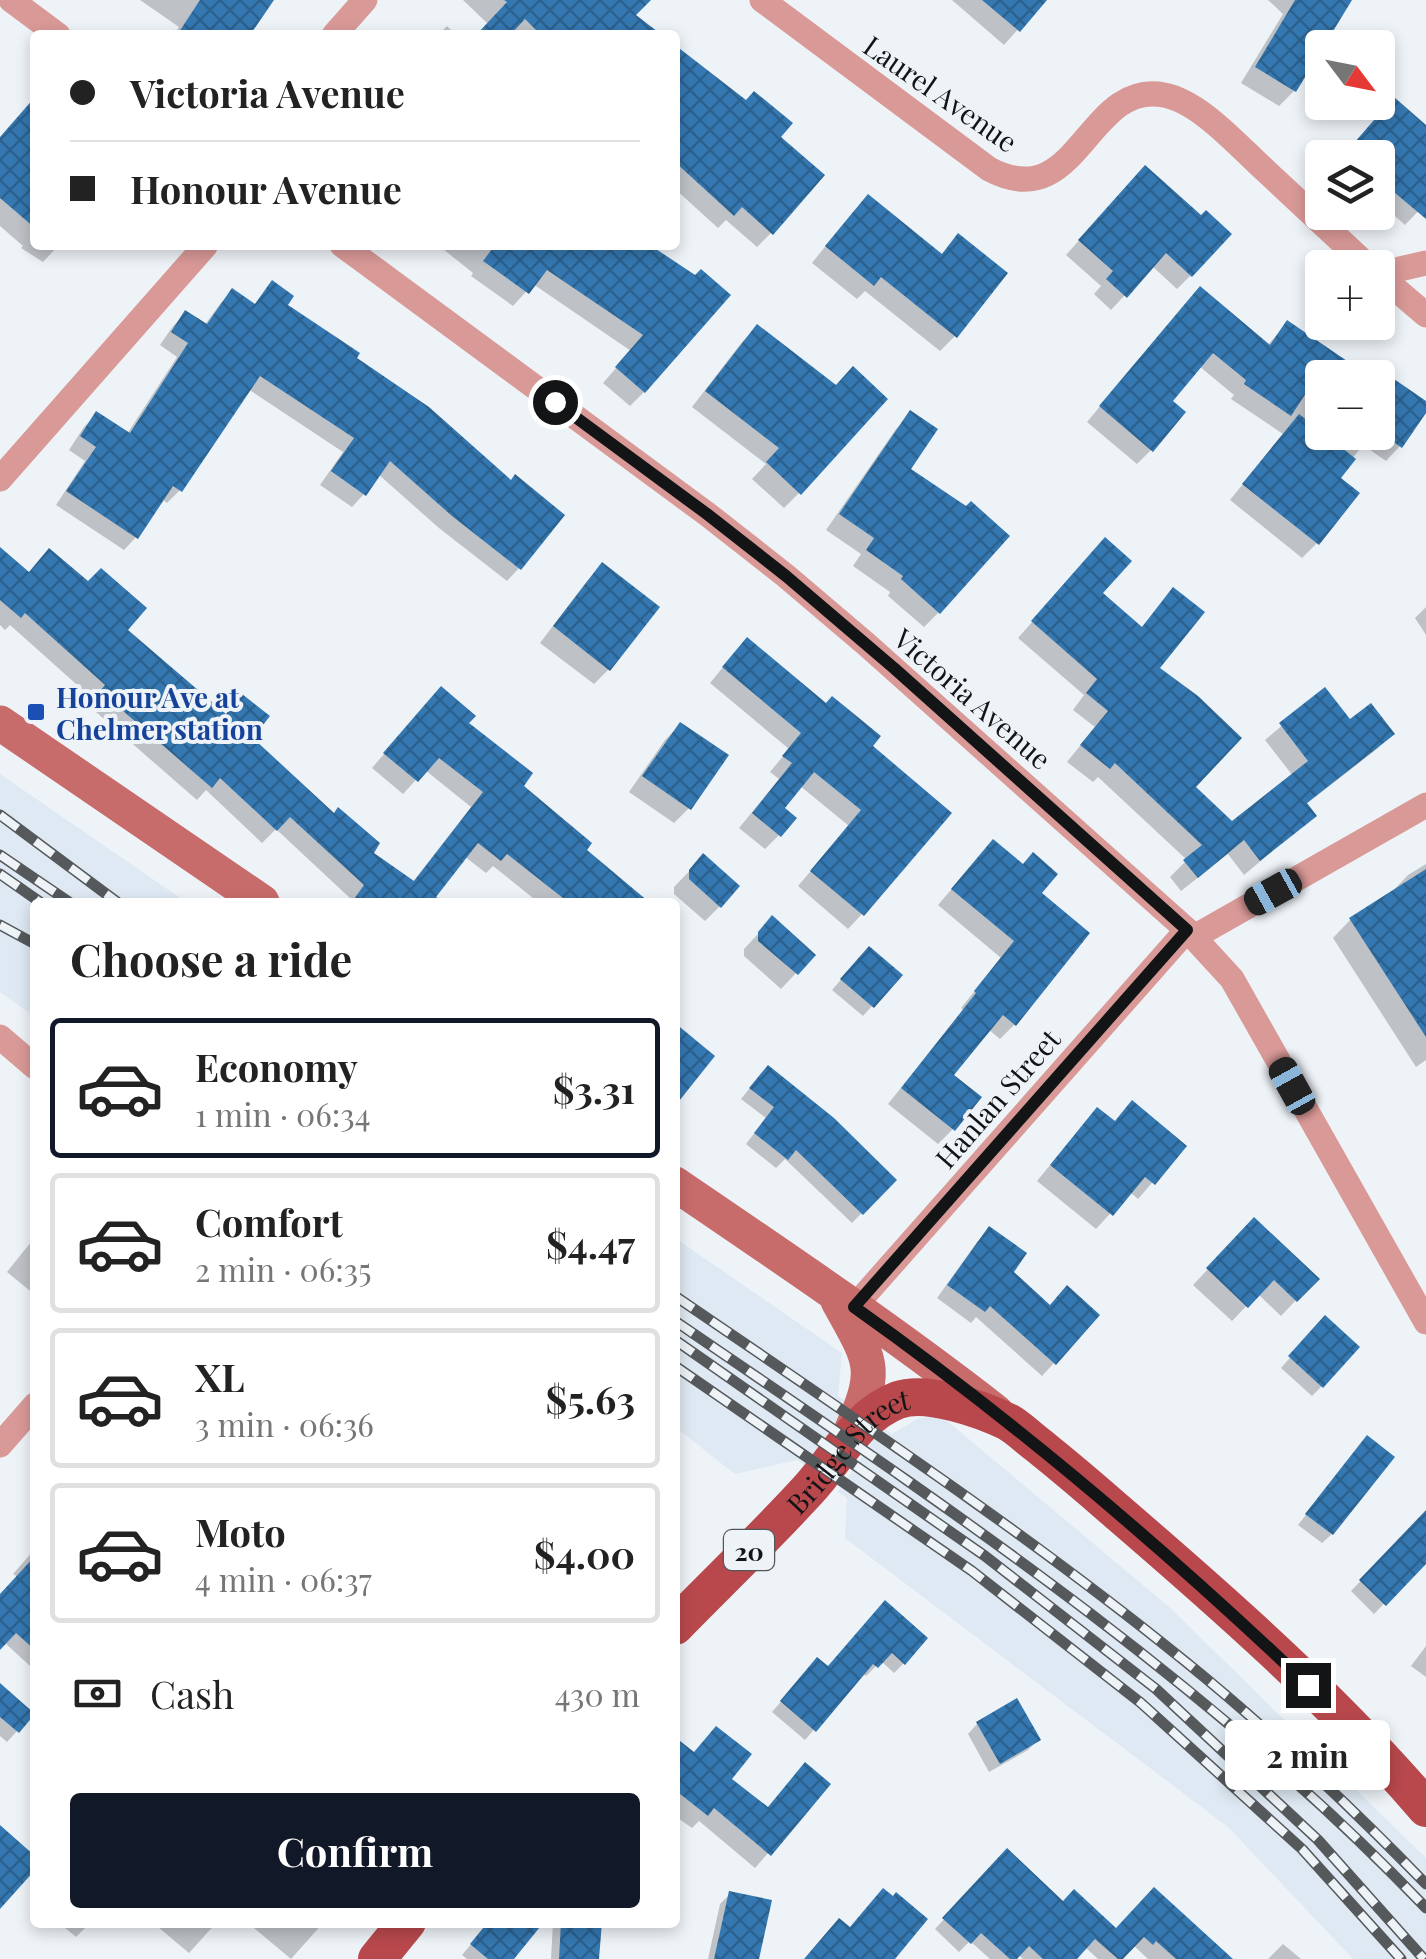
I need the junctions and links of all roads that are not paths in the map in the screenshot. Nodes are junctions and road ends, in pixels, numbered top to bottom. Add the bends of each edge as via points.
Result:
1 (11, 0) edge
2 (365, 0) edge
3 (762, 0) edge
4 (51, 30) edge
5 (338, 30) edge
6 (202, 250) edge
7 (349, 250) edge
8 (1350, 250) edge
9 (1426, 263) edge
10 (1395, 270) edge
11 (1395, 289) edge
12 (1426, 315) edge
13 (0, 479) edge
14 (0, 723) edge
15 (1426, 805) edge
16 (256, 898) edge
17 (1190, 933) junction
18 (0, 1038) edge
19 (30, 1063) edge
20 (680, 1187) edge
21 (844, 1299) junction
22 (1426, 1322) edge
23 (30, 1411) edge
24 (1010, 1423) junction
25 (849, 1436) junction
26 (0, 1445) edge
27 (680, 1621) edge
28 (1426, 1808) edge
29 (402, 1928) edge
30 (377, 1959) edge

1 - 4 street
2 - 5 street
3 - 8 street, Laurel Avenue via 1001,175 1048,175 1132,98 1178,100 1216,126
6 - 13 street
7 - 17 street, Victoria Avenue via 786,576
9 - 10 street
11 - 12 street
14 - 16 main road
15 - 17 street, Hanlan Street
17 - 21 street, Hanlan Street
17 - 22 street, Victoria Avenue via 1232,979
18 - 19 street
20 - 21 main road
21 - 24 main road
21 - 25 main road via 870,1366
23 - 26 street
24 - 25 main road, Bridge Street / 20 via 912,1397 882,1409
24 - 28 main road, 20 via 1216,1600 1360,1735
25 - 27 main road, Bridge Street / 20 via 808,1491
29 - 30 main road

